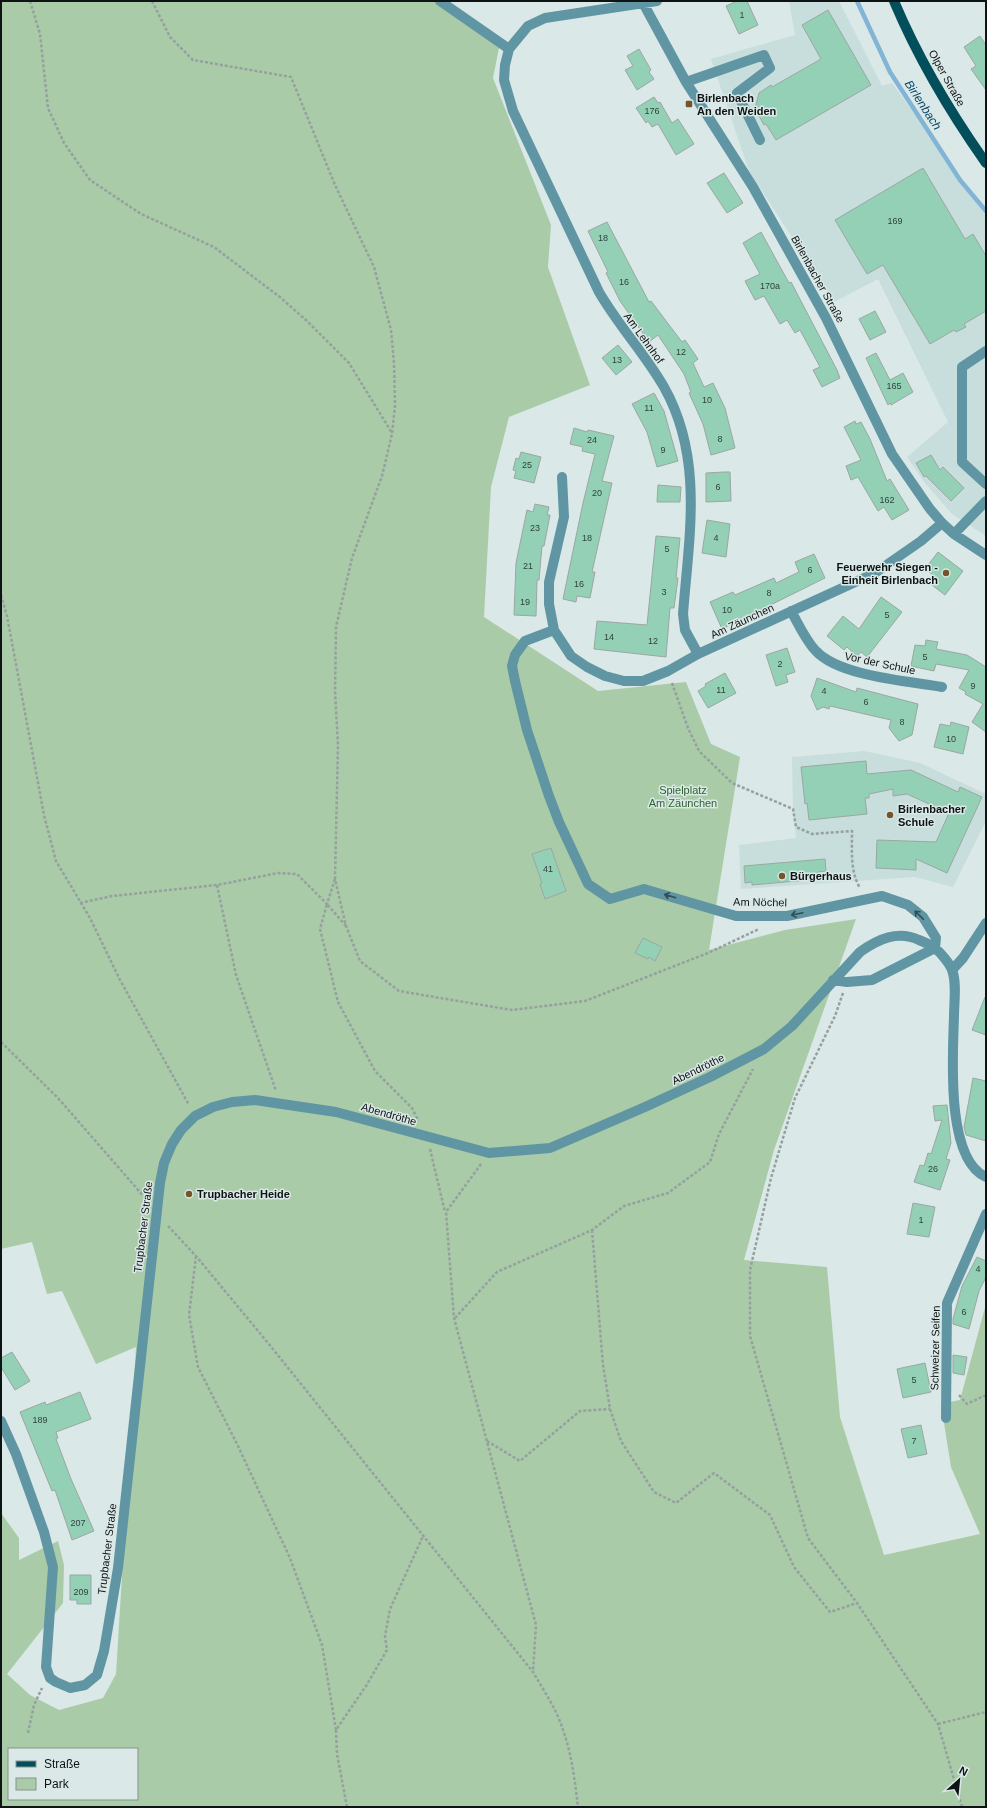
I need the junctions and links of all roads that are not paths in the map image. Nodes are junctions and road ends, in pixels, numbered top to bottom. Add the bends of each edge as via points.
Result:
1 (440, 1) edge
2 (657, 1) edge
3 (894, 1) edge
4 (642, 2) edge
5 (509, 50) junction
6 (686, 82) junction
7 (760, 140) dead end
8 (986, 163) edge
9 (986, 351) edge
10 (562, 477) dead end
11 (986, 484) edge
12 (986, 501) edge
13 (942, 523) junction
14 (954, 534) junction
15 (986, 555) edge
16 (791, 612) junction
17 (554, 630) junction
18 (698, 654) junction
19 (942, 687) dead end
20 (986, 923) edge
21 (935, 948) junction
22 (952, 970) junction
23 (833, 980) junction
24 (195, 1116) joint
25 (986, 1177) edge
26 (986, 1214) edge
27 (946, 1418) dead end
28 (1, 1421) edge

1 - 5 street
2 - 4 street, Am Lehnhof
3 - 8 main road, Olper Straße via 930,74 964,132
4 - 5 street, Am Lehnhof via 545,18 528,26
4 - 6 street, Birlenbacher Straße
5 - 18 street, Am Lehnhof via 504,80 512,111 598,292 664,387 677,416 690,468 692,490 683,614 685,630
6 - 7 street via 764,54 770,68 737,93
6 - 13 street, Birlenbacher Straße via 753,187 822,311 892,454
9 - 11 street via 962,367 962,462
10 - 17 street, Am Zäunchen via 564,517 549,582 549,604
12 - 14 street
13 - 14 street, Birlenbacher Straße
13 - 16 street, Am Zäunchen via 875,573
14 - 15 street, Birlenbacher Straße
16 - 18 street, Am Zäunchen
16 - 19 street, Vor der Schule via 815,651 834,665 855,672
17 - 18 street, Am Zäunchen via 571,656 605,676 624,681 643,681 668,671
21 -> 17 street, Am Nöchel via 936,938 923,917 908,905 882,896 787,916 736,916 644,889 610,899 588,884 549,796 528,730 512,666 515,655 525,641
20 - 22 street
21 - 22 street, Abendröthe
21 - 23 street via 872,980
21 - 23 street, Abendröthe via 902,935 887,936 860,952
22 - 25 street, Abendröthe via 955,991 955,1112 968,1161
23 - 24 street, Abendröthe via 792,1026 764,1049 645,1108 550,1148 489,1153 336,1112 255,1100 213,1107
24 - 28 street, Trupbacher Straße via 181,1130 164,1163 156,1212 118,1568 104,1651 97,1675 85,1685 70,1688 56,1682 50,1678 46,1667 53,1567 16,1454
26 - 27 street, Schweizer Seifen via 947,1303

